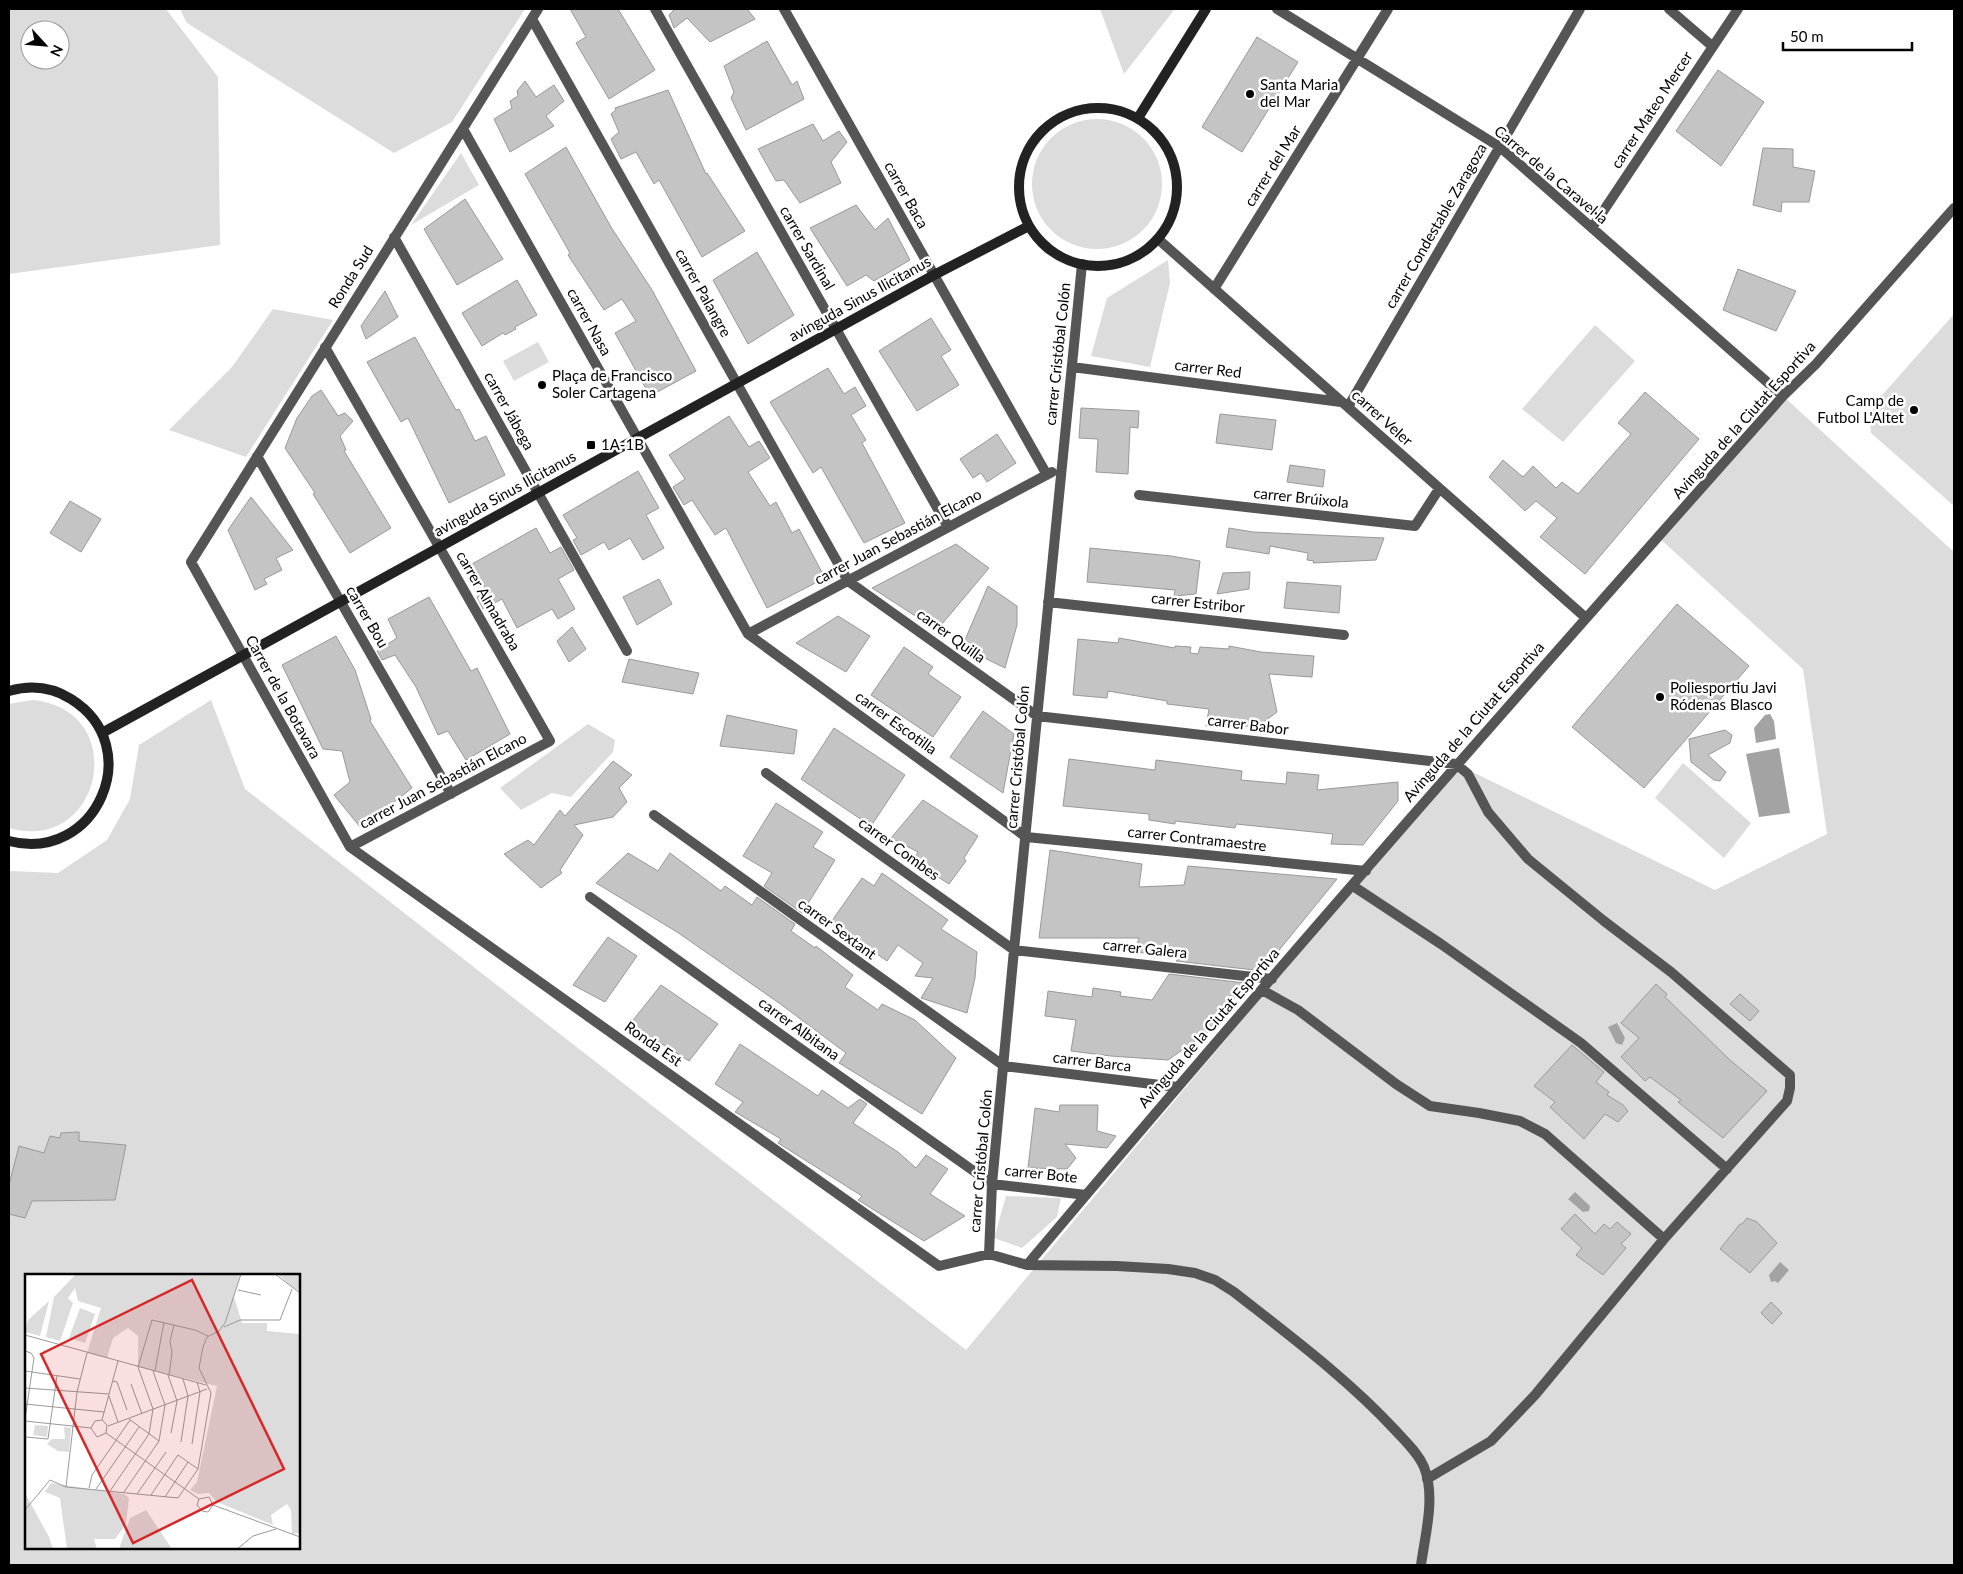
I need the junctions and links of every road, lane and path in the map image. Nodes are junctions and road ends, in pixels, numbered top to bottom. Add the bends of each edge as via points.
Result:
1 (538, 9) edge
2 (655, 9) edge
3 (784, 9) edge
4 (1206, 9) edge
5 (1276, 9) edge
6 (1388, 9) edge
7 (1580, 9) edge
8 (1669, 9) edge
9 (1738, 9) edge
10 (532, 19) junction
11 (1712, 46) junction
12 (1357, 59) junction
13 (1138, 118) junction
14 (463, 129) junction
15 (1500, 147) junction
16 (1954, 208) edge
17 (1029, 226) junction
18 (1592, 228) junction
19 (394, 237) junction
20 (1158, 239) junction
21 (1082, 264) junction
22 (934, 275) junction
23 (1214, 289) junction
24 (836, 329) junction
25 (325, 347) junction
26 (1072, 367) junction
27 (737, 383) junction
28 (1783, 396) junction
29 (1344, 404) junction
30 (638, 438) junction
31 (257, 456) junction
32 (1062, 467) junction
33 (1048, 475) junction
34 (1439, 489) junction
35 (538, 493) junction
36 (1139, 495) dead end
37 (948, 528) junction
38 (440, 546) junction
39 (191, 562) joint
40 (848, 581) junction
41 (340, 601) junction
42 (1048, 602) junction
43 (1586, 618) junction
44 (748, 634) junction
45 (1344, 635) dead end
46 (627, 651) dead end
47 (242, 655) junction
48 (9, 690) edge
49 (1037, 716) junction
50 (102, 733) junction
51 (550, 741) joint
52 (1456, 764) junction
53 (766, 773) dead end
54 (451, 794) junction
55 (654, 815) dead end
56 (1026, 837) junction
57 (9, 841) edge
58 (350, 847) junction
59 (1366, 871) junction
60 (1352, 886) junction
61 (590, 897) dead end
62 (1014, 950) junction
63 (1272, 979) junction
64 (1262, 990) junction
65 (1004, 1066) junction
66 (1177, 1087) junction
67 (1727, 1169) junction
68 (992, 1184) junction
69 (1086, 1194) junction
70 (1664, 1239) junction
71 (989, 1254) junction
72 (1026, 1265) junction
73 (1427, 1478) junction
74 (1421, 1565) edge

1 - 10 street, Ronda Sud
2 - 24 street, carrer Sardinal
3 - 22 street, carrer Baca
4 - 13 street
5 - 12 street, Carrer de la Caravel·la
6 - 12 street, carrer del Mar
7 - 15 street, carrer Condestable Zaragoza
8 - 11 street
9 - 11 street, carrer Mateo Mercer
10 - 14 street, Ronda Sud
10 - 27 street, carrer Palangre
11 - 18 street, carrer Mateo Mercer
12 - 15 street, Carrer de la Caravel·la
12 - 23 street, carrer del Mar
13 - 17 street via 1115,109 1091,108 1068,114 1047,126 1031,145 1020,179 1021,203
13 - 20 street via 1165,144 1176,173 1178,192 1172,217
14 - 19 street, Ronda Sud
14 - 30 street, carrer Nasa
15 - 18 street, Carrer de la Caravel·la
15 - 29 street, carrer Condestable Zaragoza
16 - 28 street, Avinguda de la Ciutat Esportiva via 1816,364
17 - 21 street via 1052,251 1071,262
17 - 22 street, avinguda Sinus Ilicitanus
18 - 28 street, Carrer de la Caravel·la
19 - 25 street, Ronda Sud
19 - 35 street, carrer Jábega
20 - 21 street via 1124,262
20 - 23 street, carrer Veler
21 - 26 street, carrer Cristóbal Colón
22 - 24 street, avinguda Sinus Ilicitanus
22 - 33 street, carrer Baca
23 - 29 street, carrer Veler
24 - 27 street, avinguda Sinus Ilicitanus
24 - 37 street, carrer Sardinal
25 - 31 street, Ronda Sud
25 - 38 street, carrer Almadraba
26 - 29 street, carrer Red
26 - 32 street, carrer Cristóbal Colón
27 - 30 street, avinguda Sinus Ilicitanus
27 - 40 street, carrer Palangre
28 - 43 street, Avinguda de la Ciutat Esportiva
29 - 34 street, carrer Veler
30 - 35 street, avinguda Sinus Ilicitanus
30 - 44 street, carrer Nasa
31 - 39 street, Ronda Sud
31 - 41 street, carrer Bou
32 - 33 street, carrer Juan Sebastián Elcano
32 - 42 street, carrer Cristóbal Colón
33 - 37 street, carrer Juan Sebastián Elcano
34 - 36 street, carrer Brúixola via 1415,526
34 - 43 street, carrer Veler
35 - 38 street, avinguda Sinus Ilicitanus
35 - 46 street, carrer Jábega
37 - 40 street, carrer Juan Sebastián Elcano
38 - 41 street, avinguda Sinus Ilicitanus
38 - 51 street, carrer Almadraba
39 - 47 street, Carrer de la Botavara
40 - 44 street, carrer Juan Sebastián Elcano
40 - 49 street, carrer Quilla
41 - 47 street, avinguda Sinus Ilicitanus
41 - 54 street, carrer Bou
42 - 45 street, carrer Estribor
42 - 49 street, carrer Cristóbal Colón
43 - 52 street, Avinguda de la Ciutat Esportiva
44 - 56 street, carrer Escotilla
47 - 50 street, avinguda Sinus Ilicitanus
47 - 58 street, Carrer de la Botavara
48 - 50 street via 42,688 66,696 87,711
49 - 52 street, carrer Babor
49 - 56 street, carrer Cristóbal Colón
50 - 57 street via 109,768 104,792 92,814 74,831 52,841 28,844
51 - 54 street, carrer Juan Sebastián Elcano
52 - 59 street, Avinguda de la Ciutat Esportiva
52 - 67 street via 1468,774 1488,812 1528,859 1671,972 1790,1075 1787,1101
53 - 62 street, carrer Combes
54 - 58 street, carrer Juan Sebastián Elcano
55 - 65 street, carrer Sextant
56 - 59 street, carrer Contramaestre
56 - 62 street, carrer Cristóbal Colón
58 - 71 street, Ronda Est via 939,1266
59 - 60 street, Avinguda de la Ciutat Esportiva
60 - 63 street, Avinguda de la Ciutat Esportiva
60 - 67 street via 1581,1043
61 - 68 street, carrer Albitana
62 - 63 street, carrer Galera
62 - 65 street, carrer Cristóbal Colón
63 - 64 street, Avinguda de la Ciutat Esportiva
64 - 66 street, Avinguda de la Ciutat Esportiva
64 - 70 street via 1298,1010 1430,1106 1520,1121 1545,1134
65 - 66 street, carrer Barca
65 - 68 street, carrer Cristóbal Colón
66 - 69 street, Avinguda de la Ciutat Esportiva
67 - 70 street
68 - 69 street, carrer Bote
68 - 71 street, carrer Cristóbal Colón
69 - 72 street, Avinguda de la Ciutat Esportiva
70 - 73 street via 1535,1395 1491,1441
71 - 72 street
72 - 73 street via 1168,1269 1215,1280 1306,1349 1381,1415 1417,1455
73 - 74 street via 1429,1498

